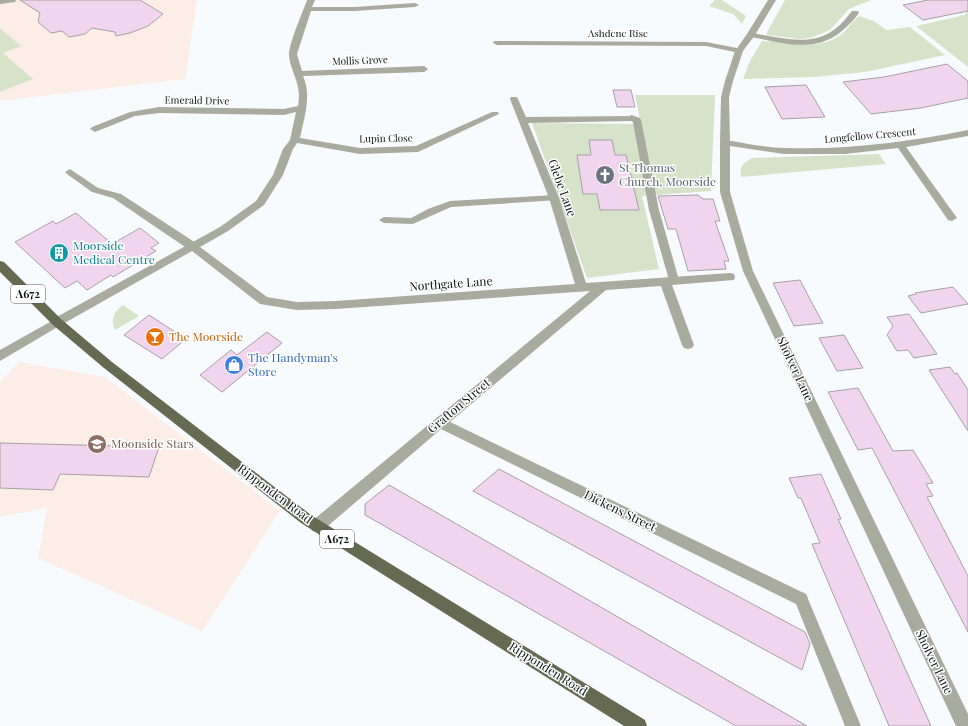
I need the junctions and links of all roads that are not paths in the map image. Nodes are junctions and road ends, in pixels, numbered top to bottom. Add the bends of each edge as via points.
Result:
1 (12, 0) edge
2 (772, 0) edge
3 (0, 2) edge
4 (310, 4) edge
5 (415, 5) dead end
6 (855, 13) dead end
7 (751, 35) junction
8 (497, 43) dead end
9 (739, 51) junction
10 (424, 69) dead end
11 (298, 74) junction
12 (514, 99) dead end
13 (301, 108) junction
14 (495, 114) dead end
15 (522, 120) junction
16 (95, 129) dead end
17 (968, 133) edge
18 (295, 140) junction
19 (725, 143) junction
20 (900, 145) junction
21 (70, 172) dead end
22 (554, 198) junction
23 (952, 218) dead end
24 (384, 220) dead end
25 (192, 246) junction
26 (0, 265) edge
27 (730, 276) dead end
28 (669, 280) junction
29 (602, 287) junction
30 (582, 288) junction
31 (57, 322) junction
32 (688, 345) dead end
33 (0, 356) edge
34 (440, 422) junction
35 (317, 526) junction
36 (639, 726) edge
37 (853, 726) edge
38 (965, 726) edge

1 - 3 street
2 - 7 street, Sholver Lane
4 - 5 street via 354,9
4 - 11 street via 294,54
6 - 7 street via 835,34 816,42 792,42
7 - 9 street, Sholver Lane
8 - 9 street, Ashdene Rise via 706,44
9 - 19 street, Sholver Lane via 725,97
10 - 11 street, Mollis Grove
11 - 13 street via 304,96
12 - 15 street, Glebe Lane
13 - 16 street, Emerald Drive via 277,112 159,110 133,114
13 - 18 street
14 - 18 street, Lupin Close via 418,149 360,151
15 - 22 street, Glebe Lane
15 - 28 street via 637,120
17 - 20 street, Longfellow Crescent
18 - 25 street via 288,149 278,175 260,203 224,229
19 - 20 street, Longfellow Crescent via 784,151 844,151
19 - 38 street, Sholver Lane via 725,192 748,271
20 - 23 street
21 - 25 street, Northgate Lane via 95,190 117,196
22 - 24 street via 450,204 413,221
22 - 30 street, Glebe Lane
25 - 30 street, Northgate Lane via 264,301 297,306
25 - 31 street
26 - 31 main road, Ripponden Road / A672
27 - 28 street, Northgate Lane
28 - 29 street, Northgate Lane
28 - 32 street
29 - 30 street, Northgate Lane
29 - 34 street, Grafton Street
31 - 33 street
31 - 35 main road, Ripponden Road / A672
34 - 35 street, Grafton Street
34 - 37 street, Dickens Street via 801,599
35 - 36 main road, Ripponden Road / A672

